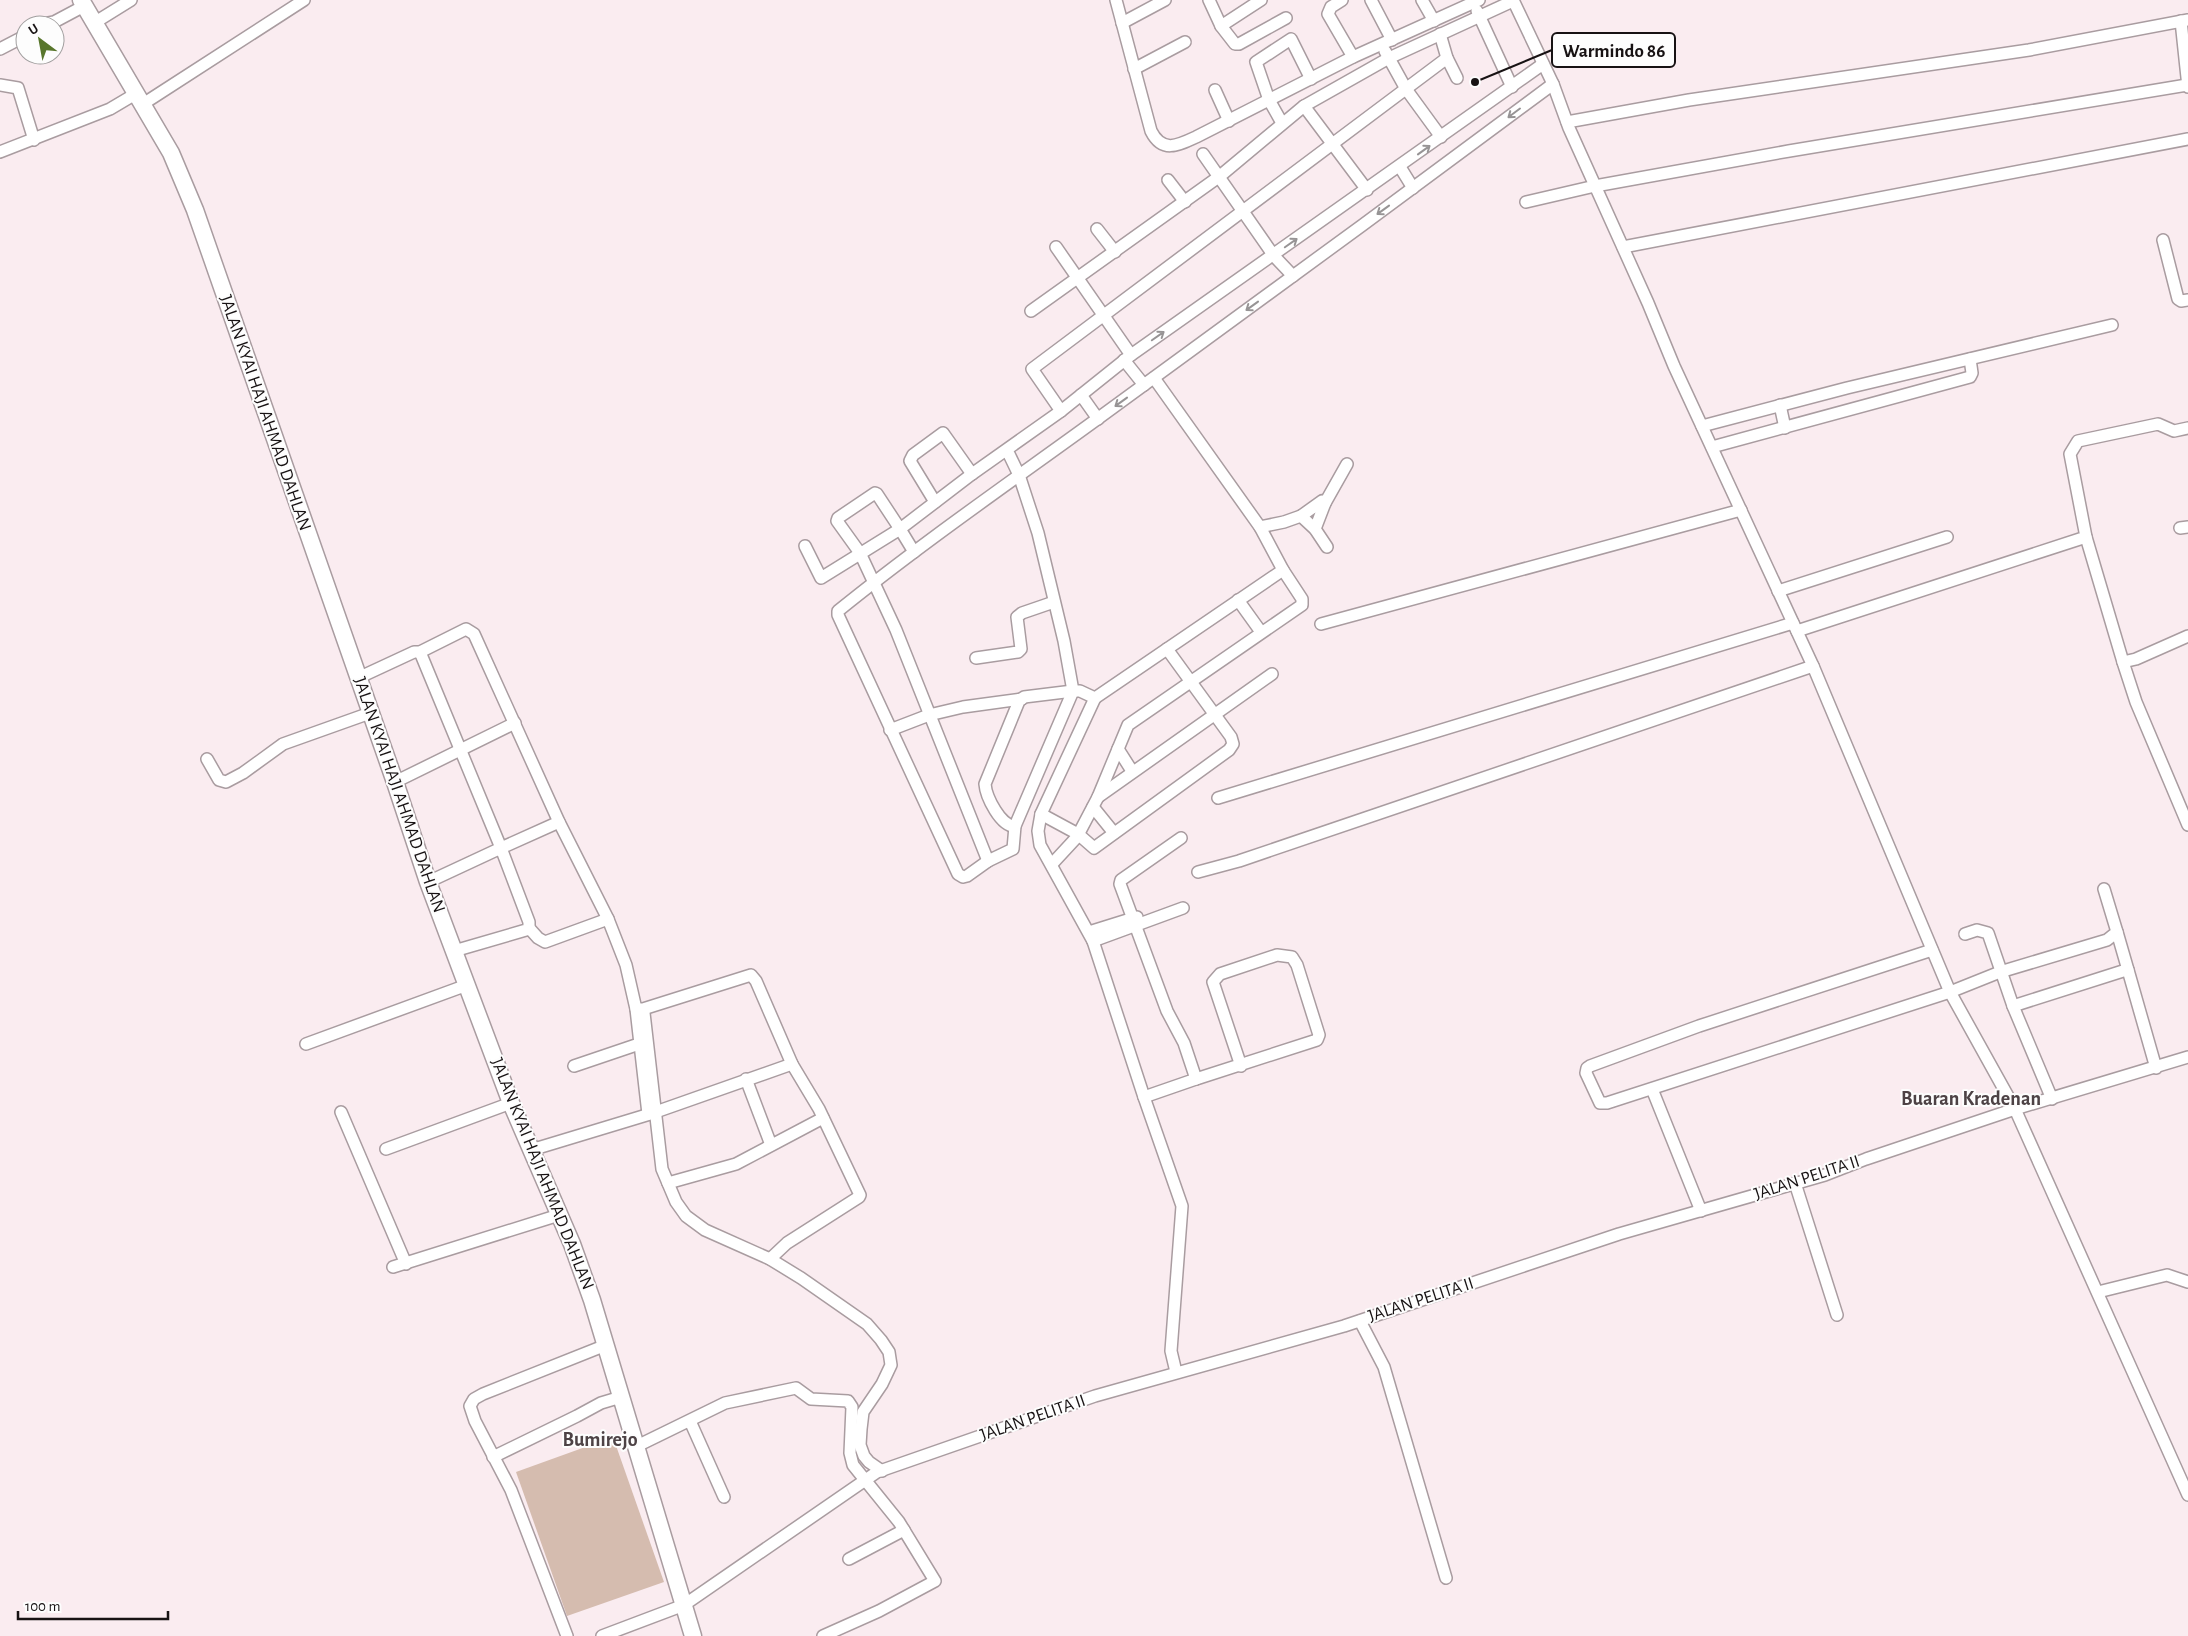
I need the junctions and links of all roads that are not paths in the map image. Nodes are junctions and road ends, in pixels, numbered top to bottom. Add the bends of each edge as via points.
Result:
1 (131, 0) edge
2 (304, 0) edge
3 (1116, 0) edge
4 (1165, 0) edge
5 (1209, 0) edge
6 (1261, 0) edge
7 (1342, 0) edge
8 (1371, 0) edge
9 (1422, 0) edge
10 (1513, 0) edge
11 (1474, 1) edge
12 (82, 3) edge
13 (64, 15) edge
14 (1480, 16) junction
15 (1286, 18) dead end
16 (1434, 21) junction
17 (2184, 21) edge
18 (94, 23) junction
19 (1122, 23) junction
20 (1221, 26) junction
21 (1440, 34) junction
22 (15, 41) edge
23 (1184, 42) dead end
24 (0, 48) edge
25 (1387, 48) junction
26 (1353, 58) junction
27 (1447, 58) junction
28 (1543, 64) junction
29 (1134, 69) junction
30 (1457, 78) dead end
31 (1311, 79) junction
32 (1553, 84) junction
33 (0, 85) edge
34 (2188, 86) edge
35 (1512, 87) junction
36 (1406, 89) junction
37 (1215, 90) dead end
38 (140, 99) junction
39 (1271, 103) junction
40 (1304, 106) junction
41 (1229, 121) junction
42 (1567, 122) junction
43 (1282, 123) junction
44 (1442, 137) junction
45 (2188, 139) edge
46 (34, 140) junction
47 (1332, 145) junction
48 (0, 152) edge
49 (1203, 154) dead end
50 (1400, 167) junction
51 (1220, 176) junction
52 (1168, 180) dead end
53 (1595, 186) junction
54 (1414, 188) junction
55 (1367, 190) junction
56 (1185, 202) junction
57 (1526, 202) dead end
58 (1244, 212) junction
59 (1097, 229) dead end
60 (2163, 240) dead end
61 (1056, 247) dead end
62 (1623, 247) junction
63 (1115, 252) junction
64 (1274, 256) junction
65 (1292, 276) junction
66 (1079, 278) junction
67 (2188, 300) edge
68 (1031, 311) dead end
69 (1104, 316) junction
70 (2112, 325) dead end
71 (1128, 358) junction
72 (1970, 359) junction
73 (1149, 381) junction
74 (1081, 395) junction
75 (1780, 405) junction
76 (1061, 411) junction
77 (1098, 419) junction
78 (1702, 426) junction
79 (1785, 428) junction
80 (2188, 428) edge
81 (1712, 447) junction
82 (1007, 450) junction
83 (1347, 464) dead end
84 (972, 474) junction
85 (1019, 475) junction
86 (935, 502) junction
87 (1326, 503) junction
88 (1741, 510) junction
89 (1301, 516) junction
90 (1260, 527) junction
91 (1315, 528) junction
92 (900, 529) junction
93 (1947, 537) dead end
94 (2084, 538) junction
95 (805, 546) dead end
96 (1327, 547) dead end
97 (914, 552) junction
98 (860, 553) junction
99 (1282, 570) junction
100 (874, 582) junction
101 (1778, 591) junction
102 (1238, 600) junction
103 (1054, 602) junction
104 (1321, 624) dead end
105 (1795, 627) junction
106 (1261, 632) junction
107 (2188, 636) edge
108 (1166, 649) junction
109 (420, 652) junction
110 (976, 658) dead end
111 (2123, 662) junction
112 (1813, 666) junction
113 (1272, 674) dead end
114 (358, 678) junction
115 (1189, 682) junction
116 (1084, 693) junction
117 (1022, 698) junction
118 (370, 713) junction
119 (1215, 714) junction
120 (929, 715) junction
121 (515, 723) junction
122 (890, 730) junction
123 (1118, 749) junction
124 (460, 751) junction
125 (207, 759) dead end
126 (1132, 771) junction
127 (400, 779) junction
128 (1218, 798) dead end
129 (1095, 802) junction
130 (2183, 802) edge
131 (1041, 814) junction
132 (559, 822) junction
133 (2188, 825) edge
134 (1015, 826) junction
135 (1114, 833) junction
136 (1078, 834) junction
137 (1182, 838) dead end
138 (501, 848) junction
139 (988, 861) junction
140 (1052, 864) junction
141 (1198, 872) dead end
142 (433, 880) junction
143 (2104, 889) dead end
144 (1185, 904) dead end
145 (608, 919) junction
146 (1133, 922) junction
147 (529, 928) junction
148 (2117, 932) junction
149 (1965, 934) dead end
150 (1091, 937) junction
151 (459, 950) junction
152 (1932, 950) junction
153 (2128, 970) junction
154 (2000, 972) junction
155 (467, 984) junction
156 (1950, 992) junction
157 (2013, 1006) junction
158 (639, 1009) junction
159 (306, 1044) dead end
160 (639, 1044) junction
161 (2188, 1058) edge
162 (792, 1064) junction
163 (574, 1066) dead end
164 (1240, 1066) junction
165 (2156, 1068) junction
166 (746, 1079) junction
167 (1196, 1079) junction
168 (1652, 1088) junction
169 (1144, 1097) junction
170 (2052, 1098) junction
171 (511, 1104) junction
172 (2016, 1109) junction
173 (341, 1112) dead end
174 (652, 1113) junction
175 (823, 1118) junction
176 (771, 1145) junction
177 (539, 1148) junction
178 (386, 1149) dead end
179 (668, 1183) junction
180 (1795, 1183) junction
181 (1701, 1211) junction
182 (560, 1215) junction
183 (770, 1259) junction
184 (406, 1264) junction
185 (394, 1267) dead end
186 (2188, 1282) edge
187 (2099, 1295) junction
188 (1837, 1315) dead end
189 (1360, 1320) junction
190 (606, 1345) junction
191 (1171, 1374) junction
192 (621, 1397) junction
193 (852, 1407) junction
194 (863, 1412) junction
195 (690, 1421) junction
196 (635, 1447) junction
197 (493, 1457) junction
198 (874, 1475) junction
199 (2188, 1495) edge
200 (724, 1497) dead end
201 (904, 1530) junction
202 (849, 1559) dead end
203 (1446, 1578) dead end
204 (684, 1605) junction
205 (567, 1636) edge
206 (602, 1636) edge
207 (693, 1636) edge
208 (823, 1636) edge

1 - 18 street
2 - 38 street
3 - 19 street
4 - 19 street
5 - 20 street
6 - 20 street
7 - 26 street via 1331,7 1328,14
8 - 25 street
9 - 16 street
10 - 14 street
10 - 28 street
11 - 14 street
11 - 16 street
12 - 13 street
12 - 18 street, JALAN KYAI HAJI AHMAD DAHLAN
14 - 21 street
14 - 35 street
15 - 20 street via 1239,44 1232,43
16 - 25 street
17 - 34 street
17 - 42 street via 2029,50 1689,100
18 - 38 street, JALAN KYAI HAJI AHMAD DAHLAN
19 - 29 street
21 - 25 street
21 - 27 street
22 - 24 street
23 - 29 street
25 - 26 street
25 - 36 street
25 - 40 street
26 - 31 street
27 - 30 street
27 - 36 street
28 - 32 street
28 - 35 street
29 - 41 street via 1151,131 1162,145 1182,144
31 - 39 street
31 - 39 street via 1294,42 1288,40 1256,62
32 - 42 street
32 -> 54 street
33 - 46 street via 18,88
34 - 53 street
35 - 44 street
36 - 44 street
36 - 47 street
37 - 41 street
38 - 46 street
38 - 114 street, JALAN KYAI HAJI AHMAD DAHLAN via 171,153 195,210
39 - 41 street
39 - 43 street
40 - 43 street
40 - 47 street
42 - 53 street
43 - 51 street
50 -> 44 street
45 - 62 street
46 - 48 street
47 - 55 street
47 - 58 street
49 - 51 street
50 - 54 street
50 - 55 street
51 - 56 street
51 - 58 street
52 - 56 street
53 - 57 street
53 - 62 street
54 -> 65 street
64 -> 55 street
56 - 63 street
58 - 64 street
58 - 69 street
59 - 63 street
60 - 67 street via 2178,299
61 - 66 street
62 - 78 street
63 - 66 street
64 - 65 street
71 -> 64 street
65 -> 73 street
66 - 68 street
66 - 69 street
69 - 71 street
69 - 76 street via 1032,369
70 - 72 street
71 - 73 street
71 - 74 street
72 - 75 street
72 - 79 street via 1970,377
73 -> 77 street
73 - 90 street
74 - 76 street
74 - 77 street
75 - 78 street
75 - 79 street
76 - 82 street
77 - 85 street
78 - 81 street
79 - 81 street
80 - 94 street via 2174,431 2158,424 2078,441 2070,454
81 - 88 street
82 - 84 street
82 - 85 street
83 - 87 street
84 - 86 street
84 - 86 street via 943,433 913,455 910,461
85 - 97 street
85 - 103 street via 1038,533
86 - 92 street
87 - 89 street via 1319,502
87 - 91 street
88 - 101 street
88 - 104 street
89 - 90 street
89 - 91 street
90 - 99 street
91 - 96 street
92 - 97 street
92 - 98 street
92 - 98 street via 877,494 871,494 837,521
93 - 101 street
94 - 105 street
94 - 111 street
95 - 98 street via 821,578
97 - 100 street
98 - 100 street
99 - 102 street
99 - 106 street via 1302,599 1302,605
100 - 120 street
100 - 122 street via 838,611 838,615
101 - 105 street
102 - 106 street
102 - 108 street
103 - 110 street via 1017,617 1020,651
103 - 116 street
105 - 112 street
105 - 128 street
106 - 115 street
107 - 111 street
108 - 115 street
108 - 116 street
109 - 114 street
109 - 121 street via 466,629 471,630
109 - 124 street
111 - 130 street via 2136,702
112 - 141 street
112 - 152 street
113 - 119 street
114 - 118 street, JALAN KYAI HAJI AHMAD DAHLAN
115 - 119 street
115 - 123 street via 1128,725
116 - 117 street
116 - 131 street
116 - 134 street
117 - 120 street
117 - 134 street via 985,784 998,816 1007,826
118 - 125 street via 283,744 226,782 219,780
118 - 127 street, JALAN KYAI HAJI AHMAD DAHLAN
119 - 126 street
119 - 135 street via 1231,737 1233,744 1229,750
120 - 122 street
120 - 139 street
121 - 124 street
121 - 132 street
122 - 139 street via 960,877 967,876
123 - 126 street
123 - 129 street
124 - 127 street
124 - 138 street
126 - 129 street
127 - 142 street, JALAN KYAI HAJI AHMAD DAHLAN
129 - 135 street
129 - 136 street
130 - 133 street
131 - 136 street
131 - 140 street via 1040,845
132 - 138 street
132 - 145 street
134 - 139 street via 1013,849
135 - 136 street via 1094,848
136 - 140 street
137 - 146 street via 1120,882
138 - 142 street
138 - 147 street via 530,922
140 - 150 street
142 - 151 street, JALAN KYAI HAJI AHMAD DAHLAN
143 - 148 street
144 - 146 street
145 - 147 street via 545,942
145 - 158 street
146 - 150 street
146 - 167 street
147 - 151 street
148 - 153 street
148 - 154 street via 2107,940
149 - 154 street via 1977,930 1988,933
150 - 169 street
151 - 155 street, JALAN KYAI HAJI AHMAD DAHLAN
152 - 156 street
152 - 168 street via 1699,1026 1585,1070 1602,1104
153 - 157 street
153 - 165 street
154 - 156 street
154 - 157 street
155 - 159 street
155 - 171 street, JALAN KYAI HAJI AHMAD DAHLAN
156 - 168 street
156 - 172 street
157 - 170 street
158 - 160 street
158 - 162 street via 751,975
158 - 174 street
160 - 163 street
160 - 174 street
161 - 165 street, JALAN PELITA II
162 - 166 street
162 - 175 street
164 - 164 street via 1319,1038 1292,958 1278,956 1220,974 1213,982
164 - 167 street
165 - 170 street, JALAN PELITA II
166 - 174 street
166 - 176 street
167 - 169 street
168 - 181 street
169 - 191 street via 1182,1206
170 - 172 street, JALAN PELITA II
171 - 177 street, JALAN KYAI HAJI AHMAD DAHLAN
171 - 178 street
172 - 180 street, JALAN PELITA II
172 - 187 street
173 - 184 street
174 - 177 street
174 - 179 street via 662,1169
175 - 176 street
175 - 183 street via 860,1194 787,1243
176 - 179 street via 736,1164
177 - 182 street, JALAN KYAI HAJI AHMAD DAHLAN
179 - 183 street via 676,1202 691,1220 713,1234
180 - 181 street, JALAN PELITA II
180 - 188 street
181 - 189 street, JALAN PELITA II via 1619,1234
182 - 184 street
182 - 190 street, JALAN KYAI HAJI AHMAD DAHLAN
183 - 194 street via 867,1324 889,1352 891,1365
184 - 185 street
186 - 187 street via 2167,1275
187 - 199 street
189 - 191 street, JALAN PELITA II
189 - 203 street via 1384,1367
190 - 192 street, JALAN KYAI HAJI AHMAD DAHLAN
190 - 197 street via 474,1399 470,1409
191 - 198 street, JALAN PELITA II via 1095,1396
192 - 196 street, JALAN KYAI HAJI AHMAD DAHLAN
192 - 197 street via 601,1403
193 - 194 street
193 - 195 street via 848,1401 811,1398 796,1388 725,1403
193 - 198 street via 851,1459 853,1465
194 - 198 street via 860,1445
195 - 196 street
195 - 200 street
196 - 204 street, JALAN KYAI HAJI AHMAD DAHLAN
197 - 205 street via 511,1490
198 - 201 street
198 - 204 street, JALAN PELITA II
201 - 202 street
201 - 208 street via 935,1581
204 - 206 street, JALAN PELITA II
204 - 207 street, JALAN KYAI HAJI AHMAD DAHLAN

